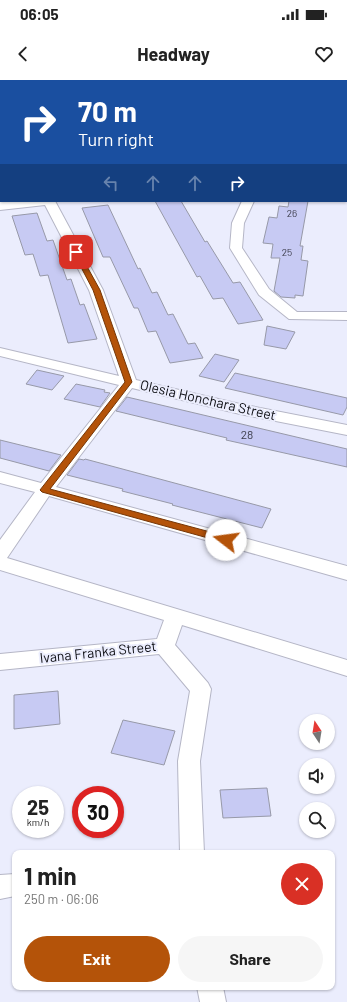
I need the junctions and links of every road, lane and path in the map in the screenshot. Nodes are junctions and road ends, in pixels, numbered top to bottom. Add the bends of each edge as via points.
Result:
1 (36, 202) edge
2 (50, 202) edge
3 (248, 202) edge
4 (0, 206) edge
5 (347, 316) edge
6 (0, 352) edge
7 (129, 382) junction
8 (347, 430) edge
9 (0, 477) edge
10 (45, 490) junction
11 (0, 554) edge
12 (0, 564) edge
13 (347, 573) edge
14 (176, 615) junction
15 (164, 646) junction
16 (0, 662) edge
17 (347, 668) edge
18 (192, 850) edge
19 (12, 885) edge
20 (0, 887) edge
21 (211, 990) edge
22 (213, 1002) edge

1 - 4 street
2 - 7 street via 96,290
3 - 5 street via 238,223 236,248 264,292 294,316
6 - 7 street, Olesia Honchara Street
7 - 8 street, Olesia Honchara Street
7 - 10 street
9 - 10 street
10 - 11 street
10 - 13 street
12 - 14 street
14 - 15 street, Ivana Franka Street
14 - 17 street
15 - 16 street, Ivana Franka Street
15 - 18 street via 201,688 189,761
19 - 20 street
21 - 22 street

